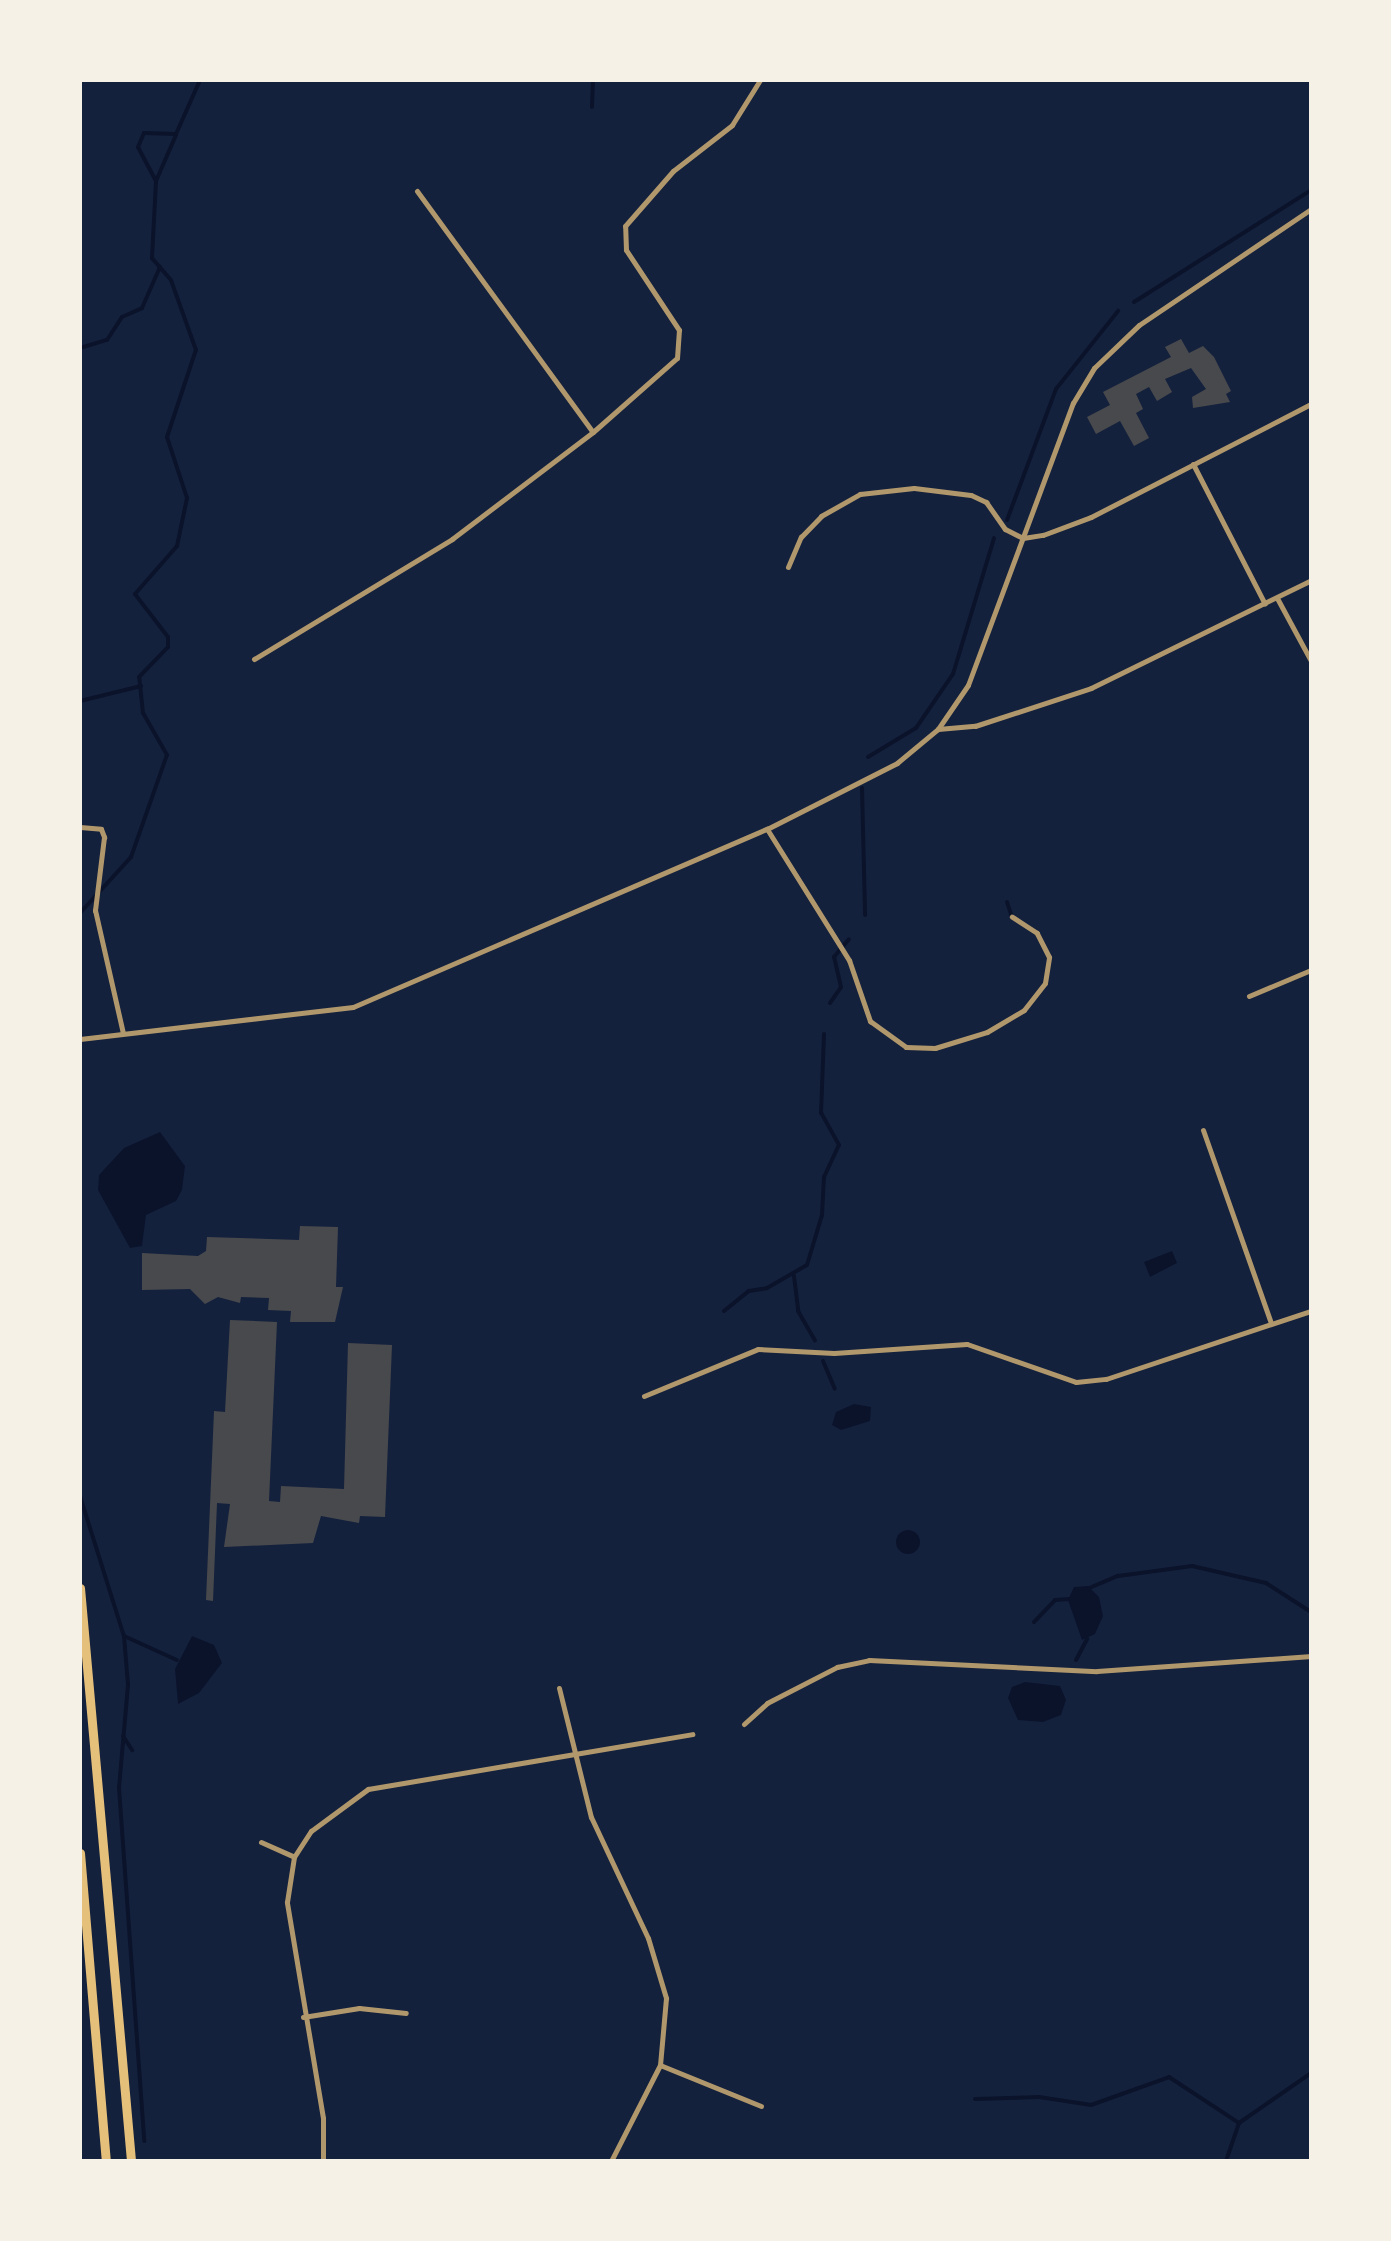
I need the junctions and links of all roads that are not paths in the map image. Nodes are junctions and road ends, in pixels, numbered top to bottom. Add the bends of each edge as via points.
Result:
1 (760, 80) edge
2 (417, 191) dead end
3 (1311, 209) edge
4 (1311, 404) edge
5 (594, 432) junction
6 (1194, 464) junction
7 (1023, 538) junction
8 (788, 567) dead end
9 (1311, 580) edge
10 (1278, 598) junction
11 (1266, 604) junction
12 (254, 658) dead end
13 (1311, 661) edge
14 (938, 729) junction
15 (80, 827) edge
16 (768, 829) junction
17 (1012, 916) dead end
18 (1311, 970) edge
19 (1249, 996) dead end
20 (123, 1033) junction
21 (80, 1039) edge
22 (1202, 1130) dead end
23 (1311, 1311) edge
24 (1271, 1323) junction
25 (644, 1396) dead end
26 (80, 1588) edge
27 (1311, 1656) edge
28 (558, 1688) dead end
29 (744, 1724) dead end
30 (692, 1734) dead end
31 (578, 1758) junction
32 (261, 1842) dead end
33 (80, 1853) edge
34 (294, 1857) junction
35 (406, 2013) dead end
36 (303, 2017) junction
37 (660, 2065) junction
38 (761, 2106) dead end
39 (106, 2161) edge
40 (131, 2161) edge
41 (323, 2161) edge
42 (611, 2161) edge

1 - 5 street via 732,125 631,213 626,250 679,330 682,348
2 - 5 street
3 - 7 street via 1153,315 1094,368 1073,402
4 - 6 street
5 - 12 street via 415,564
6 - 7 street via 1090,518
6 - 11 street
7 - 8 street via 972,496 885,488 847,498 821,516 801,537
7 - 14 street via 968,685
9 - 10 street
10 - 11 street
10 - 13 street
11 - 14 street via 1092,688 975,726
14 - 16 street via 896,763
15 - 20 street via 101,829 104,837 94,910
16 - 17 street via 849,960 878,1031 906,1047 935,1048 1009,1022 1045,982 1045,946
16 - 20 street via 352,1007
18 - 19 street
20 - 21 street
22 - 24 street
23 - 24 street
24 - 25 street via 1106,1379 1076,1382 967,1344 834,1353 758,1349
26 - 40 main road
27 - 29 street via 1098,1672 869,1660 838,1667 767,1703
28 - 31 street
30 - 31 street
31 - 34 street via 368,1788 323,1819
31 - 37 street via 591,1817 660,1970 666,2023
32 - 34 street
33 - 39 main road
34 - 36 street via 288,1919
35 - 36 street via 359,2008
36 - 41 street via 323,2118
37 - 38 street
37 - 42 street

